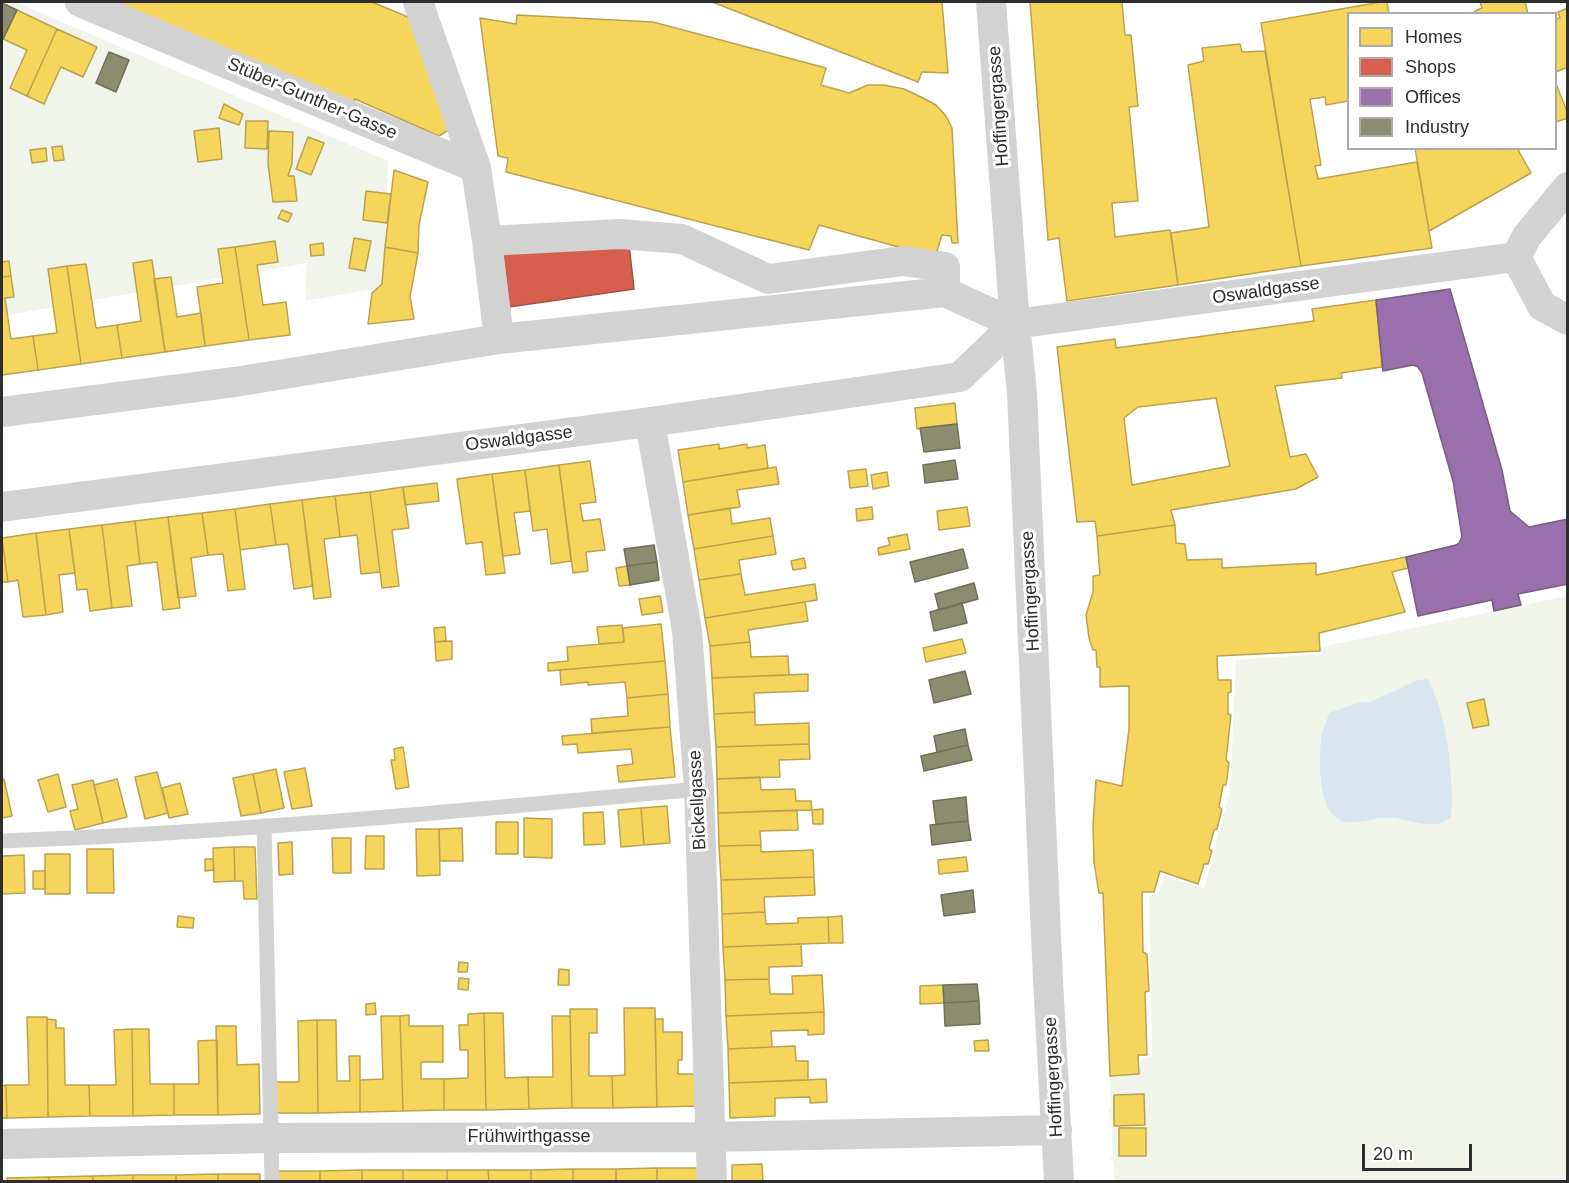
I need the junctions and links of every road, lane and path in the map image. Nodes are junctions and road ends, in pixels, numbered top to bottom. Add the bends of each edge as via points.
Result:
1 (80, 2) edge
2 (418, 2) edge
3 (991, 2) edge
4 (476, 168) junction
5 (1568, 187) edge
6 (487, 241) junction
7 (1516, 257) junction
8 (945, 292) junction
9 (1568, 320) edge
10 (1015, 324) junction
11 (499, 339) junction
12 (2, 412) edge
13 (651, 422) junction
14 (2, 507) edge
15 (699, 789) junction
16 (264, 826) junction
17 (2, 841) edge
18 (1057, 1130) junction
19 (710, 1137) junction
20 (271, 1138) junction
21 (2, 1144) edge
22 (272, 1182) edge
23 (711, 1182) edge
24 (1059, 1182) edge

1 - 4 street, Stüber-Gunther-Gasse
2 - 4 street
3 - 10 street, Hoffingergasse
4 - 6 street
5 - 7 street via 1527,236
6 - 8 street via 620,234 682,240 768,279 903,261 945,267
6 - 11 street
7 - 9 street via 1542,306
7 - 10 street, Oswaldgasse
8 - 10 street
8 - 11 street
10 - 13 street, Oswaldgasse via 960,376
10 - 18 street, Hoffingergasse via 1022,393
11 - 12 street via 235,382
13 - 14 street, Oswaldgasse
13 - 15 street, Bickellgasse via 687,631
15 - 16 lane
15 - 19 street, Bickellgasse
16 - 17 lane
16 - 20 lane
18 - 19 street, Frühwirthgasse
18 - 24 street, Hoffingergasse
19 - 20 street, Frühwirthgasse
19 - 23 street, Bickellgasse
20 - 21 street, Frühwirthgasse
20 - 22 lane

